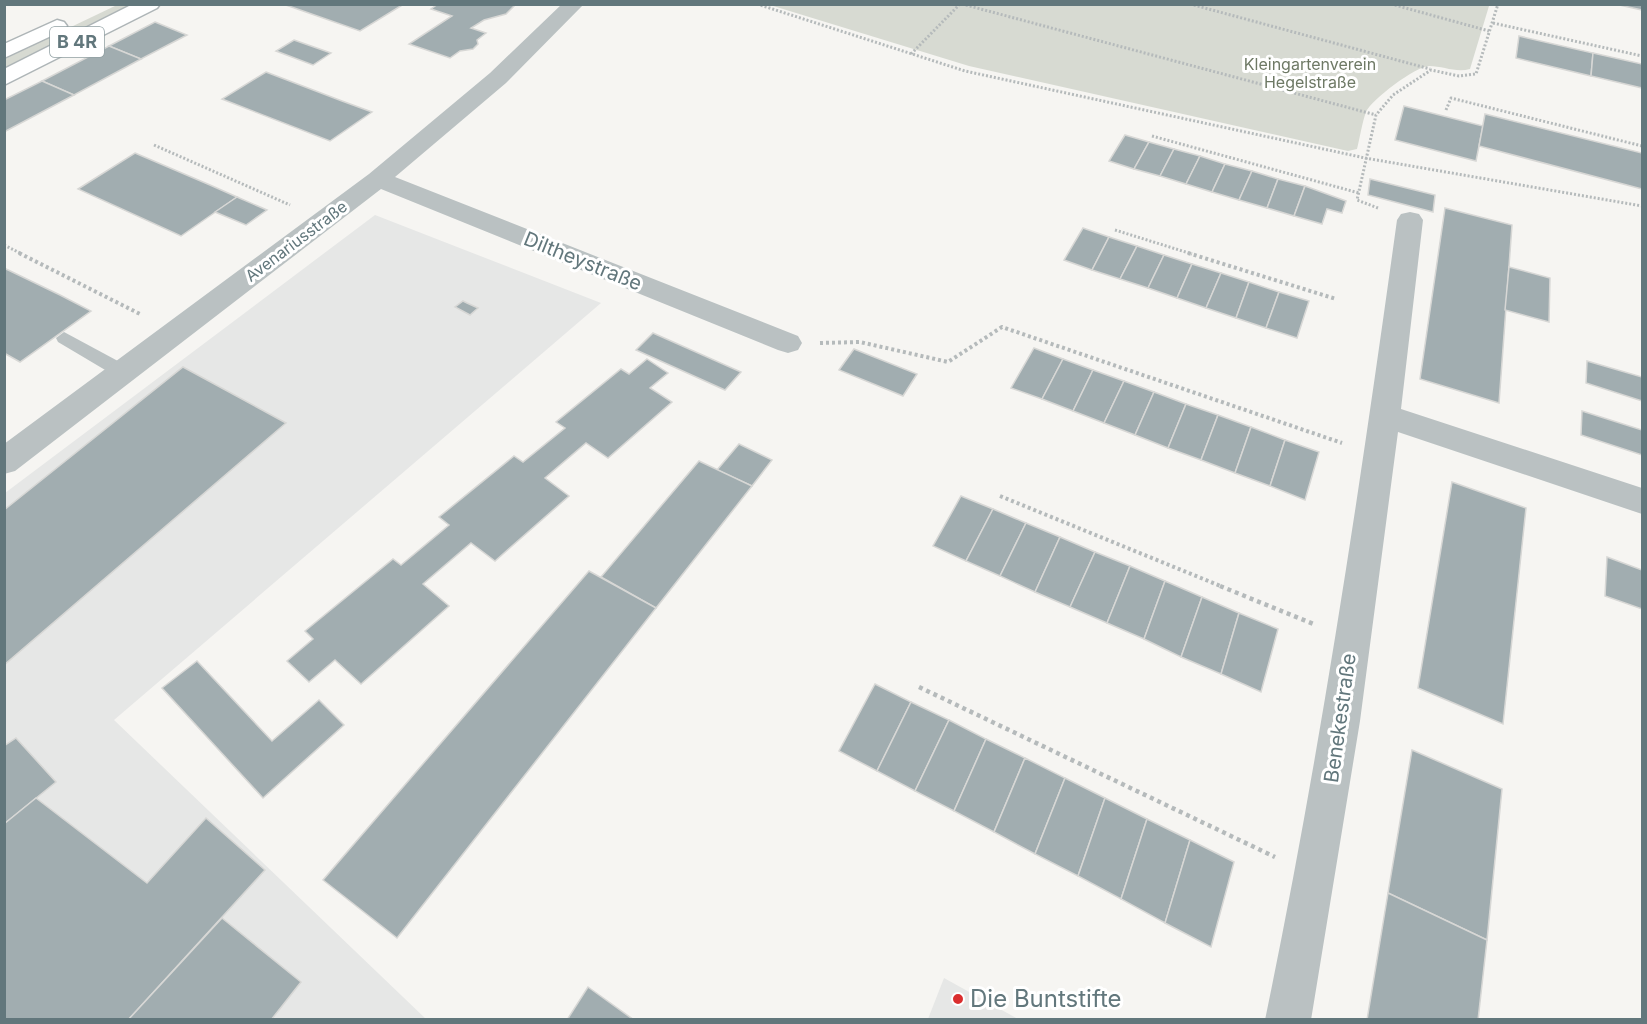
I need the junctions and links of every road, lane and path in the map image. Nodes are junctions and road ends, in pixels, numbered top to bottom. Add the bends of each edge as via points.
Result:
1 (150, 4) edge
2 (574, 4) edge
3 (757, 4) edge
4 (961, 4) edge
5 (1190, 4) edge
6 (1391, 4) edge
7 (1498, 4) edge
8 (76, 17) dead end
9 (1493, 22) junction
10 (1489, 31) junction
11 (4, 52) edge
12 (911, 54) junction
13 (1642, 56) edge
14 (1431, 70) junction
15 (4, 78) edge
16 (1446, 110) dead end
17 (1376, 116) junction
18 (1152, 136) dead end
19 (154, 145) dead end
20 (1642, 146) edge
21 (1365, 158) junction
22 (378, 179) junction
23 (1359, 193) junction
24 (1642, 206) edge
25 (324, 219) junction
26 (1410, 220) joint
27 (1115, 230) dead end
28 (4, 245) edge
29 (1336, 299) dead end
30 (176, 332) junction
31 (64, 338) dead end
32 (788, 343) joint
33 (123, 372) junction
34 (1386, 416) junction
35 (1379, 457) junction
36 (4, 462) edge
37 (1000, 496) dead end
38 (1642, 501) edge
39 (1352, 639) junction
40 (919, 687) dead end
41 (1316, 877) junction
42 (1288, 1020) edge

1 - 15 main road, B 4R
2 - 22 street, Avenariusstraße via 498,78
3 - 12 path
4 - 12 path
4 - 17 path
5 - 14 path
6 - 10 path
7 - 9 path
8 - 11 main road, B 4R
9 - 10 path
9 - 13 path
10 - 14 path via 1476,74 1459,76
12 - 21 path via 965,71
14 - 17 path via 1393,95
16 - 20 path via 1451,98
17 - 21 path
18 - 23 path
19 - 25 path
21 - 23 path
21 - 24 path
22 - 25 street, Avenariusstraße
22 - 32 street, Diltheystraße
23 - 26 path via 1357,200
25 - 30 street, Avenariusstraße
26 - 34 street, Benekestraße
27 - 29 path
28 - 30 path
30 - 33 street, Avenariusstraße
31 - 33 lane
32 - 35 path via 860,342 948,362 1002,327
33 - 36 street, Avenariusstraße
34 - 35 street, Benekestraße
34 - 38 street
35 - 39 street, Benekestraße
37 - 39 path
39 - 41 street, Benekestraße
40 - 41 path
41 - 42 street, Benekestraße

